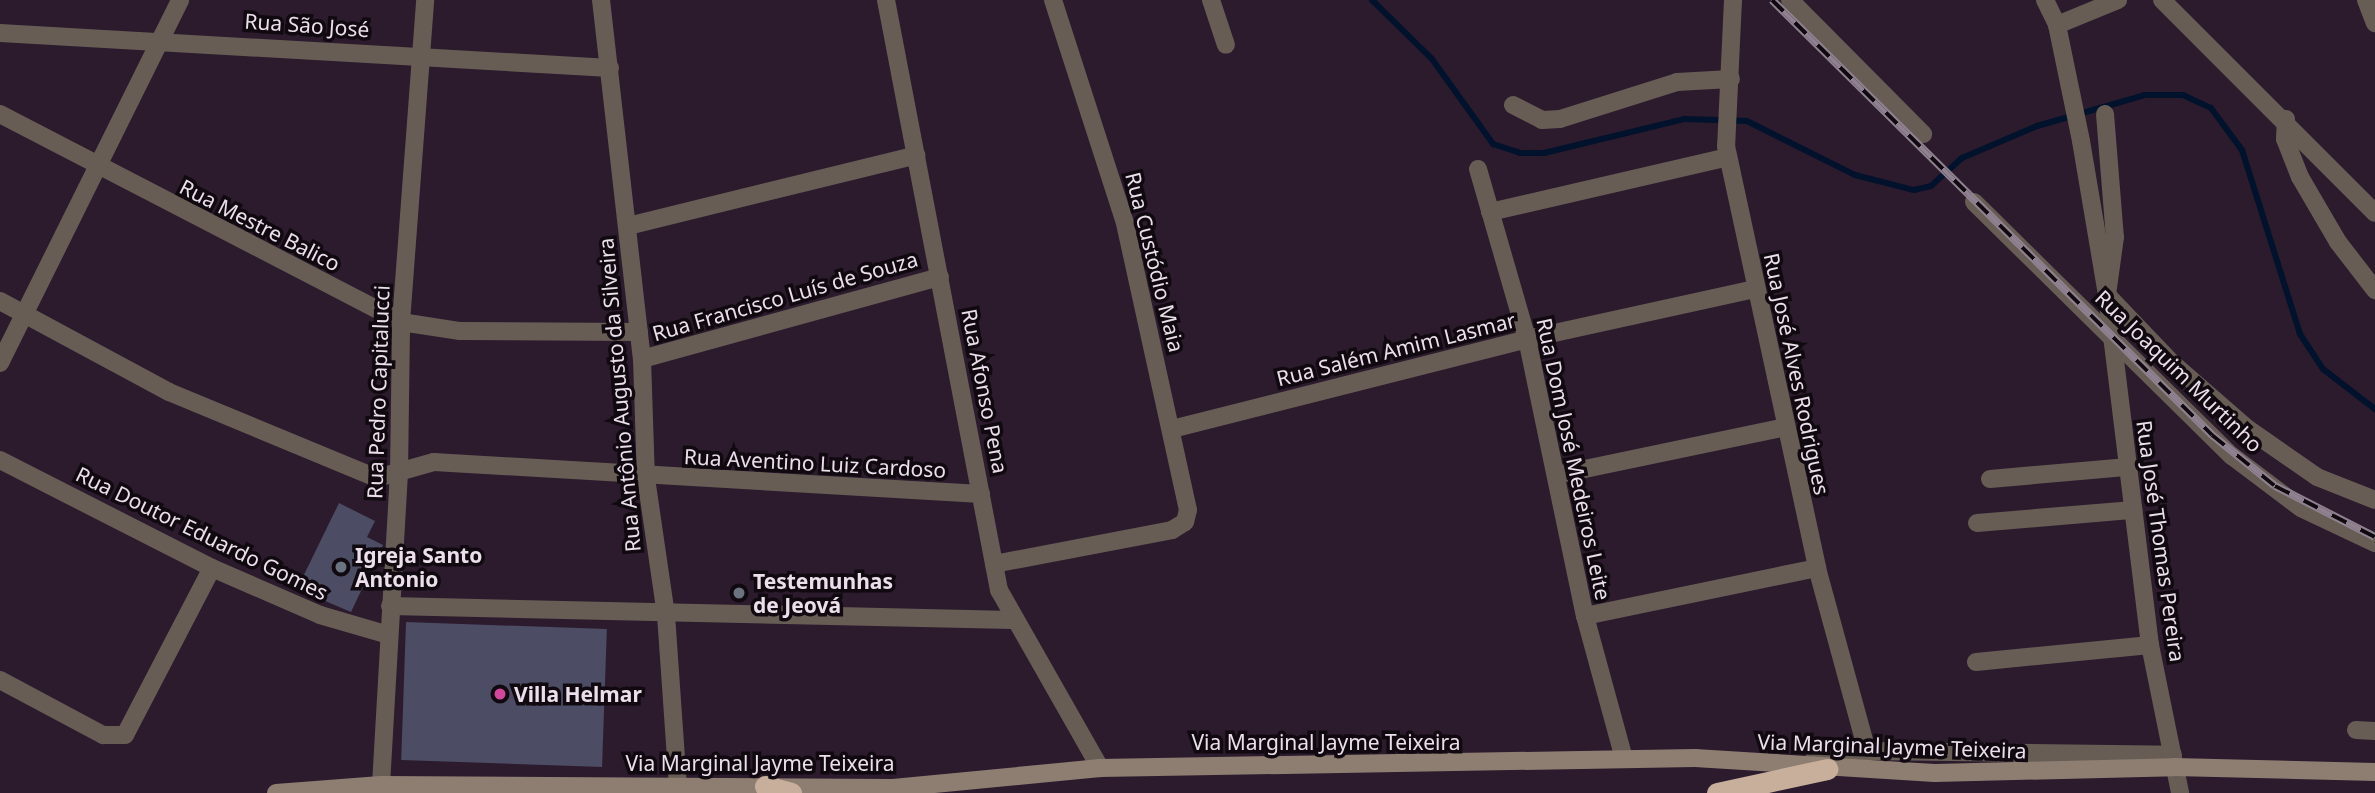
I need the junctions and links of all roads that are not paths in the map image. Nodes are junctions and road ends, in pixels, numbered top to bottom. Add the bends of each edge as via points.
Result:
1 (180, 0) edge
2 (425, 0) edge
3 (601, 0) edge
4 (886, 0) edge
5 (1053, 0) edge
6 (1211, 0) edge
7 (1733, 0) edge
8 (1790, 0) edge
9 (2045, 0) edge
10 (2118, 0) edge
11 (2162, 0) edge
12 (2366, 0) edge
13 (2375, 23) edge
14 (2057, 25) junction
15 (0, 33) edge
16 (160, 38) junction
17 (1226, 46) dead end
18 (422, 54) junction
19 (610, 68) junction
20 (1731, 79) junction
21 (1513, 105) dead end
22 (0, 114) edge
23 (2105, 114) dead end
24 (2286, 119) junction
25 (1923, 134) dead end
26 (1727, 152) junction
27 (916, 155) junction
28 (98, 168) junction
29 (1478, 169) dead end
30 (1974, 202) dead end
31 (1490, 212) junction
32 (2375, 213) edge
33 (628, 226) junction
34 (940, 276) junction
35 (1754, 289) junction
36 (2375, 290) edge
37 (2107, 295) junction
38 (0, 301) edge
39 (24, 314) junction
40 (401, 322) junction
41 (639, 332) junction
42 (2112, 339) junction
43 (1527, 340) junction
44 (642, 359) junction
45 (0, 363) edge
46 (1785, 427) junction
47 (1172, 429) junction
48 (0, 460) edge
49 (2128, 467) junction
50 (399, 473) junction
51 (1556, 475) junction
52 (646, 478) junction
53 (1990, 479) dead end
54 (981, 494) junction
55 (2375, 500) edge
56 (2133, 510) junction
57 (1977, 523) dead end
58 (2375, 543) edge
59 (994, 564) junction
60 (212, 568) junction
61 (1817, 568) junction
62 (390, 606) junction
63 (666, 615) junction
64 (1585, 616) junction
65 (1012, 620) junction
66 (389, 635) junction
67 (2150, 645) junction
68 (1976, 662) dead end
69 (0, 680) edge
70 (2356, 730) dead end
71 (2375, 731) edge
72 (1813, 750) dead end
73 (1867, 751) junction
74 (1624, 759) junction
75 (2174, 761) junction
76 (1100, 768) junction
77 (1826, 769) junction
78 (2375, 772) edge
79 (381, 785) junction
80 (678, 786) junction
81 (765, 786) junction
82 (276, 793) edge
83 (791, 793) edge
84 (1717, 793) edge
85 (2180, 793) edge

1 - 16 street
2 - 18 street, Rua Pedro Capitalucci
3 - 19 street, Rua Antônio Augusto da Silveira
4 - 27 street, Rua Afonso Pena
5 - 47 street, Rua Custódio Maia via 1125,223
6 - 17 street
7 - 20 street, Rua José Alves Rodrigues
8 - 25 street
9 - 14 street, Rua José Thomas Pereira
10 - 14 street
11 - 24 street
12 - 13 street
14 - 37 street, Rua José Thomas Pereira
15 - 16 street, Rua São José
16 - 18 street, Rua São José
16 - 28 street
18 - 19 street, Rua São José
18 - 40 street, Rua Pedro Capitalucci
19 - 33 street, Rua Antônio Augusto da Silveira
20 - 21 street via 1677,82 1560,119 1542,120
20 - 26 street, Rua José Alves Rodrigues
22 - 28 street, Rua Mestre Balico
23 - 37 street, Rua José Thomas Pereira via 2115,237
24 - 32 street
24 - 36 street via 2286,139 2300,177 2338,243
26 - 31 street
26 - 35 street, Rua José Alves Rodrigues
27 - 33 street
27 - 34 street, Rua Afonso Pena
28 - 39 street
28 - 40 street, Rua Mestre Balico
29 - 31 street, Rua Dom José Medeiros Leite
30 - 42 street, Rua Joaquim Murtinho
31 - 43 street, Rua Dom José Medeiros Leite
33 - 41 street, Rua Antônio Augusto da Silveira
34 - 44 street, Rua Francisco Luís de Souza
34 - 54 street, Rua Afonso Pena
35 - 43 street, Rua Salém Amim Lasmar
35 - 46 street, Rua José Alves Rodrigues
37 - 42 street, Rua José Thomas Pereira
37 - 55 street, Rua Joaquim Murtinho via 2238,421 2317,477
38 - 39 street, Rua Aventino Luiz Cardoso
39 - 45 street
39 - 50 street, Rua Aventino Luiz Cardoso via 169,392 359,473 377,478
40 - 41 street, Rua Mestre Balico via 460,331
40 - 50 street, Rua Pedro Capitalucci
41 - 44 street, Rua Antônio Augusto da Silveira
42 - 49 street, Rua José Thomas Pereira
42 - 58 street, Rua Joaquim Murtinho via 2198,426 2277,492
43 - 47 street, Rua Salém Amim Lasmar
43 - 51 street, Rua Dom José Medeiros Leite
44 - 52 street, Rua Antônio Augusto da Silveira
46 - 51 street
46 - 61 street, Rua José Alves Rodrigues
47 - 59 street, Rua Custódio Maia via 1187,498 1187,517 1172,530
48 - 60 street, Rua Doutor Eduardo Gomes
49 - 53 street
49 - 56 street, Rua José Thomas Pereira
50 - 52 street, Rua Aventino Luiz Cardoso via 434,462
50 - 62 street, Rua Pedro Capitalucci
51 - 64 street, Rua Dom José Medeiros Leite
52 - 54 street, Rua Aventino Luiz Cardoso
52 - 63 street, Rua Antônio Augusto da Silveira
54 - 59 street, Rua Afonso Pena
56 - 57 street
56 - 67 street, Rua José Thomas Pereira
59 - 65 street, Rua Afonso Pena
60 - 66 street, Rua Doutor Eduardo Gomes via 320,615
60 - 69 street via 139,716 125,735 103,735
61 - 64 street
61 - 73 street, Rua José Alves Rodrigues
62 - 63 street
62 - 66 street, Rua Pedro Capitalucci
63 - 65 street
63 - 80 street, Rua Antônio Augusto da Silveira
64 - 74 street, Rua Dom José Medeiros Leite
65 - 76 street, Rua Afonso Pena
66 - 79 street, Rua Pedro Capitalucci
67 - 68 street
67 - 75 street, Rua José Thomas Pereira
70 - 71 street
72 - 73 street
73 - 75 street
74 - 76 main road, Via Marginal Jayme Teixeira
74 - 77 main road, Via Marginal Jayme Teixeira via 1695,758
75 - 77 main road, Via Marginal Jayme Teixeira via 1949,773
75 - 78 main road, Via Marginal Jayme Teixeira
75 - 85 street, Rua José Thomas Pereira
76 - 81 main road, Via Marginal Jayme Teixeira via 893,788
77 - 84 highway
79 - 80 main road, Via Marginal Jayme Teixeira
79 - 82 main road, Via Marginal Jayme Teixeira
80 - 81 main road, Via Marginal Jayme Teixeira
81 - 83 highway

